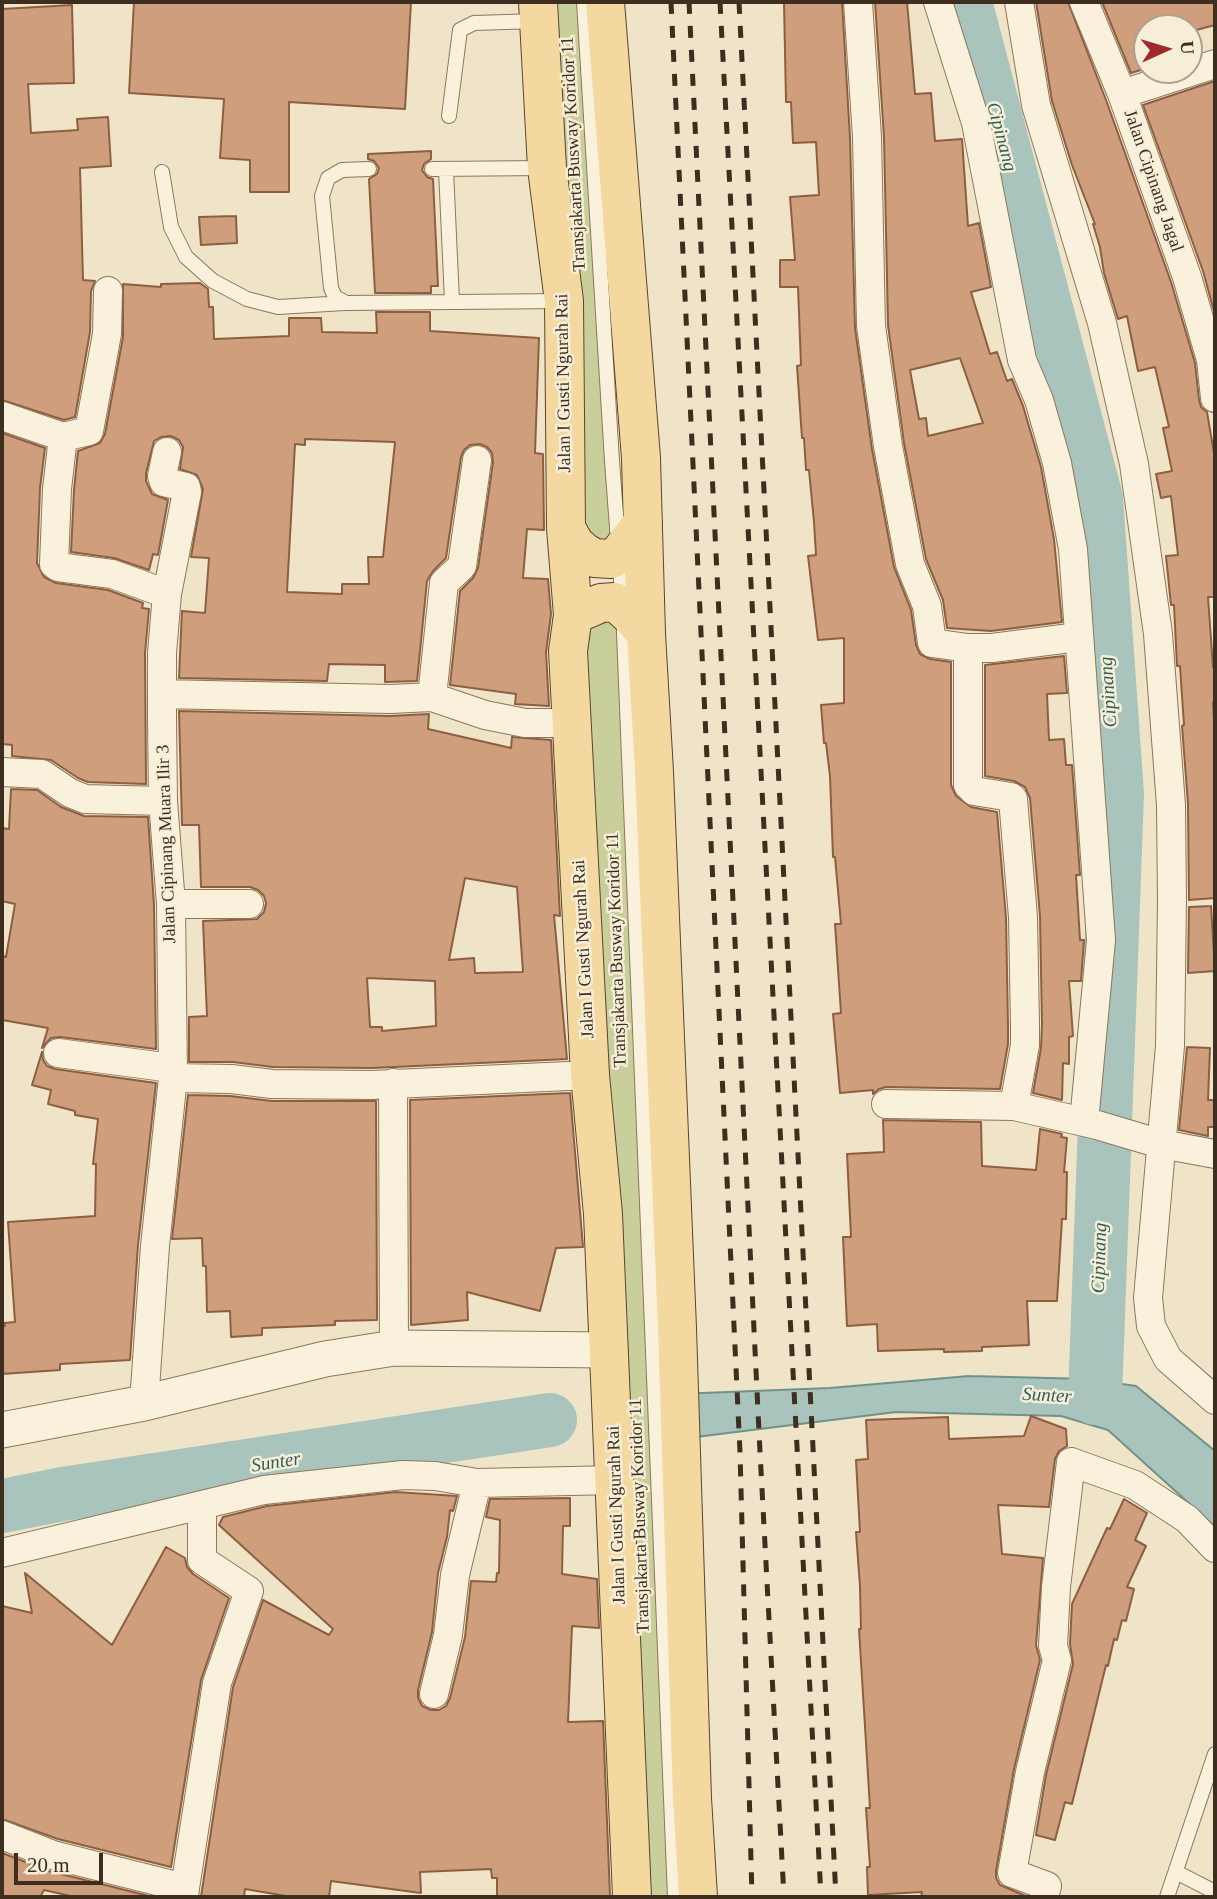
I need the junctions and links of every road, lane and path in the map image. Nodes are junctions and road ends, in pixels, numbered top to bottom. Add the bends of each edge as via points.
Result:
1 (584, 2) edge
2 (605, 2) edge
3 (858, 2) edge
4 (939, 2) edge
5 (1019, 2) edge
6 (1084, 2) edge
7 (539, 11) edge
8 (1215, 64) edge
9 (1122, 94) junction
10 (449, 116) dead end
11 (547, 168) junction
12 (369, 169) dead end
13 (162, 172) dead end
14 (108, 291) dead end
15 (564, 301) junction
16 (452, 302) junction
17 (346, 303) junction
18 (1213, 360) edge
19 (1215, 398) edge
20 (2, 416) edge
21 (64, 437) junction
22 (167, 452) dead end
23 (477, 460) dead end
24 (643, 522) junction
25 (566, 528) junction
26 (618, 555) junction
27 (167, 594) junction
28 (573, 615) junction
29 (634, 621) junction
30 (1078, 637) junction
31 (968, 648) junction
32 (162, 694) junction
33 (432, 696) junction
34 (572, 723) junction
35 (2, 772) edge
36 (163, 801) junction
37 (171, 904) junction
38 (249, 904) dead end
39 (58, 1053) dead end
40 (173, 1073) junction
41 (590, 1075) junction
42 (393, 1083) junction
43 (886, 1104) dead end
44 (1014, 1106) junction
45 (1090, 1123) junction
46 (1150, 1140) junction
47 (1215, 1154) edge
48 (394, 1348) junction
49 (609, 1350) junction
50 (1215, 1400) edge
51 (144, 1403) junction
52 (2, 1430) edge
53 (616, 1480) junction
54 (477, 1483) junction
55 (670, 1497) junction
56 (202, 1505) junction
57 (1215, 1548) edge
58 (2, 1553) edge
59 (434, 1694) dead end
60 (1215, 1754) edge
61 (2, 1835) edge
62 (1176, 1872) junction
63 (1215, 1892) edge
64 (185, 1893) edge
65 (632, 1897) edge
66 (675, 1897) edge
67 (698, 1897) edge
68 (1044, 1897) edge
69 (1167, 1897) edge

1 - 26 lane, Transjakarta Busway Koridor 11
2 - 24 main road
3 - 31 street via 867,137 871,326 888,446 910,564 927,606 930,641
4 - 30 street via 976,123 1022,360 1057,463 1073,549
5 - 46 street via 1036,105 1102,323 1132,451 1158,634 1171,805 1170,1046
6 - 9 street, Jalan Cipinang Jagal
7 - 10 lane via 474,23 460,30
7 - 11 main road, Jalan I Gusti Ngurah Rai
8 - 9 street
9 - 18 street, Jalan Cipinang Jagal
11 - 15 main road, Jalan I Gusti Ngurah Rai
11 - 16 lane via 439,170
12 - 17 lane via 342,170 328,178 322,196 331,288 335,297
13 - 17 lane via 171,227 186,257 213,281 247,299 278,307
14 - 21 street via 107,334 89,431
15 - 16 lane
15 - 25 main road, Jalan I Gusti Ngurah Rai
16 - 17 lane
18 - 19 street, Jalan Cipinang Jagal
20 - 21 street
21 - 27 street via 54,564 112,574
22 - 27 street, Jalan Cipinang Muara Ilir 3 via 164,482 186,487 187,492
23 - 33 street via 462,566 444,583
24 - 26 main road
24 - 29 main road
25 - 26 main road via 575,544 594,558
25 - 28 main road, Jalan I Gusti Ngurah Rai
26 - 29 lane, Transjakarta Busway Koridor 11
27 - 32 street, Jalan Cipinang Muara Ilir 3
28 - 29 main road via 615,602
28 - 34 main road, Jalan I Gusti Ngurah Rai via 568,651
29 - 55 main road via 654,772
30 - 31 street
30 - 45 street via 1101,940
31 - 44 street via 968,785 974,791 1013,799 1023,917 1025,1024
32 - 33 street
32 - 36 street, Jalan Cipinang Muara Ilir 3
33 - 34 street via 525,723
34 - 41 main road, Jalan I Gusti Ngurah Rai
35 - 36 street via 42,774 85,799
36 - 37 street, Jalan Cipinang Muara Ilir 3
37 - 38 street
37 - 40 street, Jalan Cipinang Muara Ilir 3
39 - 40 street
40 - 42 street via 272,1084
40 - 51 street, Jalan Cipinang Muara Ilir 3
41 - 42 street
41 - 49 main road, Jalan I Gusti Ngurah Rai
42 - 48 street
43 - 44 street
44 - 45 street
45 - 46 street
46 - 47 street
46 - 50 street via 1147,1298 1151,1326 1168,1359
48 - 49 street
48 - 51 street via 325,1359
49 - 53 main road, Jalan I Gusti Ngurah Rai
51 - 52 street
53 - 54 street
53 - 65 main road, Jalan I Gusti Ngurah Rai
54 - 56 street via 435,1476 392,1476 264,1490
54 - 59 street
55 - 66 lane, Transjakarta Busway Koridor 11
55 - 67 main road
56 - 58 street
56 - 64 street via 202,1560 249,1591 217,1683
57 - 68 street via 1187,1519 1135,1485 1071,1462 1056,1587 1053,1646 1057,1660 1012,1873 1047,1886
60 - 62 lane
61 - 64 street via 53,1855
62 - 63 lane
62 - 69 lane

